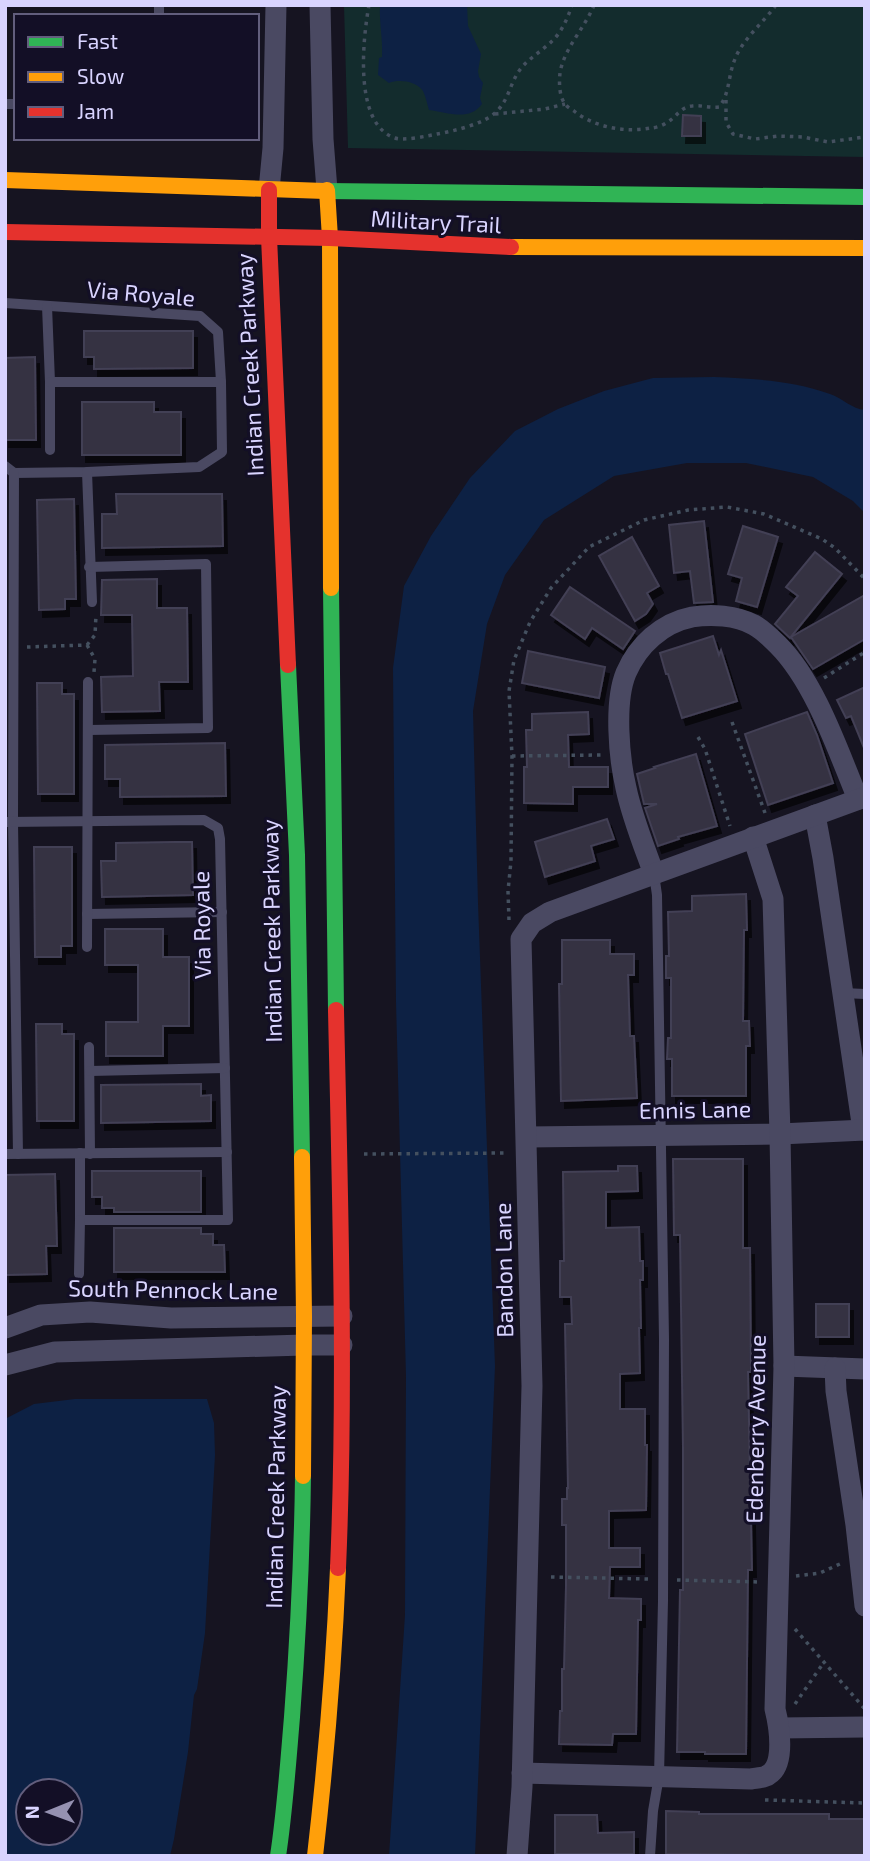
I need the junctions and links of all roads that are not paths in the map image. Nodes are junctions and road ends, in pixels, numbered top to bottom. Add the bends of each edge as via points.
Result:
1 (276, 5) edge
2 (320, 5) edge
3 (5, 180) edge
4 (327, 190) junction
5 (269, 191) junction
6 (865, 197) edge
7 (5, 232) edge
8 (269, 237) junction
9 (330, 239) junction
10 (865, 248) edge
11 (5, 303) edge
12 (47, 306) junction
13 (221, 382) junction
14 (50, 383) junction
15 (50, 450) dead end
16 (10, 469) edge
17 (86, 472) junction
18 (89, 567) junction
19 (92, 602) road end
20 (88, 682) road end
21 (89, 730) junction
22 (862, 798) edge
23 (815, 815) junction
24 (9, 822) edge
25 (88, 822) junction
26 (753, 837) junction
27 (654, 874) junction
28 (222, 912) junction
29 (87, 914) junction
30 (87, 947) dead end
31 (854, 993) edge
32 (11, 1045) edge
33 (89, 1047) dead end
34 (225, 1068) junction
35 (90, 1071) junction
36 (864, 1130) edge
37 (780, 1134) junction
38 (660, 1136) junction
39 (527, 1137) junction
40 (227, 1152) junction
41 (5, 1154) edge
42 (18, 1154) junction
43 (85, 1154) junction
44 (80, 1220) junction
45 (79, 1274) dead end
46 (304, 1316) junction
47 (342, 1316) junction
48 (5, 1328) edge
49 (304, 1345) junction
50 (342, 1345) junction
51 (7, 1359) edge
52 (785, 1366) junction
53 (835, 1368) junction
54 (865, 1369) edge
55 (864, 1596) edge
56 (865, 1727) edge
57 (779, 1728) junction
58 (523, 1773) junction
59 (659, 1776) junction
60 (278, 1856) edge
61 (315, 1856) edge
62 (517, 1856) edge
63 (650, 1856) edge

1 - 5 street, Indian Creek Parkway
2 - 4 street
3 - 5 street, Military Trail
4 - 5 street, Military Trail
4 - 6 street, Military Trail
4 - 9 street
5 - 8 street, Indian Creek Parkway
7 - 8 street, Military Trail
8 - 9 street, Military Trail
8 - 46 street, Indian Creek Parkway via 297,855
9 - 10 street, Military Trail via 530,248
9 - 47 street via 332,844
11 - 12 lane, Via Royale
12 - 13 lane, Via Royale via 200,316 218,332
12 - 14 lane
13 - 14 lane
13 - 17 lane, Via Royale via 222,452 199,467
14 - 15 lane
16 - 17 lane, Via Royale
16 - 24 lane, Via Royale
17 - 18 lane
18 - 19 lane
18 - 21 lane via 206,564 208,728
20 - 21 lane
21 - 25 lane
22 - 23 street, Bandon Lane
22 - 27 street via 819,708 779,646 754,625 732,617 679,620 653,634 638,652 625,674 620,702 619,750 626,790
23 - 26 street, Bandon Lane
23 - 31 street
24 - 25 lane, Via Royale
24 - 32 lane, Via Royale
25 - 28 lane, Via Royale via 204,820 218,828
25 - 29 lane
26 - 27 street, Bandon Lane
26 - 37 street, Edenberry Avenue via 773,899
27 - 38 lane
27 - 39 street, Bandon Lane via 550,912 532,923 521,939
28 - 29 lane
28 - 34 lane, Via Royale
29 - 30 lane
31 - 36 street
32 - 42 lane, Via Royale
33 - 35 lane
34 - 35 lane
34 - 40 lane, Via Royale
35 - 43 lane
36 - 37 street, Ennis Lane
37 - 38 street, Ennis Lane
37 - 52 street, Edenberry Avenue
38 - 39 street, Ennis Lane
38 - 59 lane via 664,1366
39 - 58 street, Bandon Lane via 532,1386
40 - 43 lane
40 - 44 lane, Via Royale via 228,1220
41 - 42 lane
42 - 43 lane
43 - 44 lane
44 - 45 lane
46 - 47 street, South Pennock Lane
46 - 48 street, South Pennock Lane via 171,1318 90,1312 41,1315
46 - 49 street, Indian Creek Parkway
47 - 50 street
49 - 50 street
49 - 51 street via 55,1352
49 - 60 street, Indian Creek Parkway via 302,1559
50 - 61 street via 334,1665
52 - 53 street
52 - 57 street, Edenberry Avenue via 775,1709
53 - 54 street
53 - 55 street
56 - 57 street
57 - 59 street, Edenberry Avenue via 779,1763 768,1775 751,1779
58 - 59 street, Edenberry Avenue
58 - 62 street, Bandon Lane
59 - 63 lane

